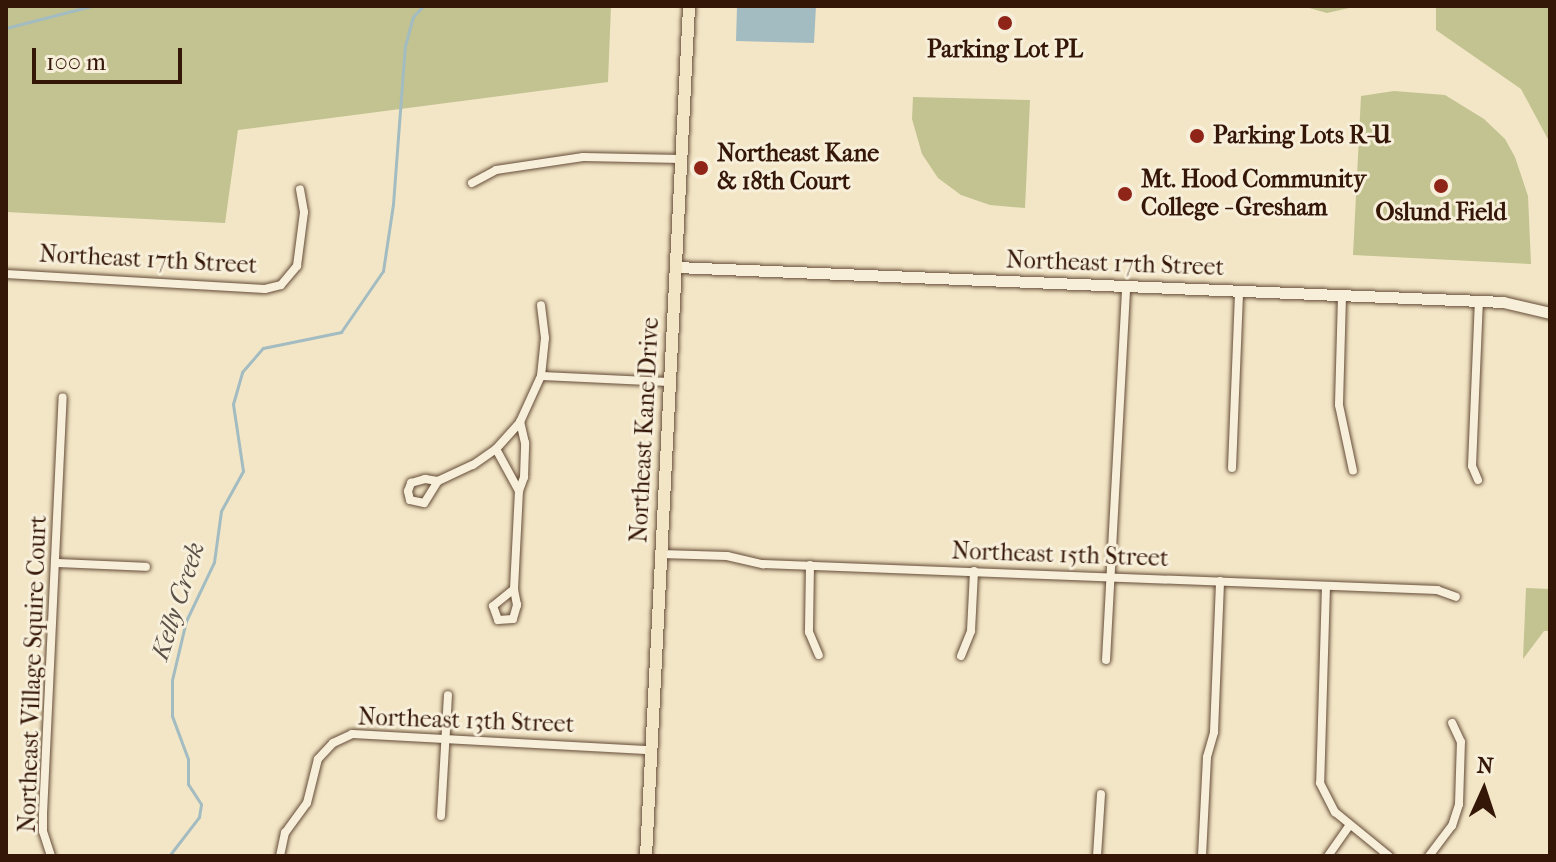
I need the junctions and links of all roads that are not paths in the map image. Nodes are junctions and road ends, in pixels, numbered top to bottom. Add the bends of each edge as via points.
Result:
1 (689, 6) edge
2 (681, 159) junction
3 (472, 183) dead end
4 (300, 189) dead end
5 (676, 267) junction
6 (6, 274) edge
7 (1126, 286) junction
8 (1239, 291) junction
9 (1342, 296) junction
10 (1479, 301) junction
11 (541, 305) dead end
12 (1550, 313) edge
13 (541, 376) junction
14 (670, 382) junction
15 (63, 397) dead end
16 (520, 422) junction
17 (496, 449) junction
18 (1232, 468) dead end
19 (1353, 471) dead end
20 (1478, 480) dead end
21 (438, 481) dead end
22 (519, 491) junction
23 (661, 554) junction
24 (56, 563) junction
25 (810, 565) junction
26 (146, 567) dead end
27 (974, 571) junction
28 (1111, 577) junction
29 (1220, 581) junction
30 (1326, 586) junction
31 (514, 589) dead end
32 (1456, 597) dead end
33 (819, 655) dead end
34 (961, 656) dead end
35 (1106, 660) dead end
36 (448, 695) dead end
37 (1452, 723) dead end
38 (446, 738) junction
39 (651, 750) junction
40 (1101, 794) dead end
41 (441, 816) dead end
42 (1349, 826) junction
43 (51, 856) edge
44 (280, 856) edge
45 (646, 856) edge
46 (1097, 856) edge
47 (1202, 856) edge
48 (1328, 856) edge
49 (1389, 856) edge
50 (1429, 856) edge

1 - 2 main road, Northeast Kane Drive
2 - 3 street via 583,157 496,170
2 - 5 main road, Northeast Kane Drive
4 - 6 street, Northeast 17th Street via 304,212 297,266 281,285 265,289
5 - 7 street, Northeast 17th Street
5 - 14 main road, Northeast Kane Drive
7 - 8 street, Northeast 17th Street
7 - 28 street
8 - 9 street, Northeast 17th Street
8 - 18 street
9 - 10 street, Northeast 17th Street
9 - 19 street via 1339,405
10 - 12 street, Northeast 17th Street
10 - 20 street via 1472,466
11 - 13 street
13 - 14 street
13 - 16 street
14 - 23 main road, Northeast Kane Drive
15 - 24 street, Northeast Village Squire Court
16 - 17 street
16 - 22 street via 525,443
17 - 21 street
17 - 22 street
22 - 31 street
23 - 25 street, Northeast 15th Street
23 - 39 main road, Northeast Kane Drive
24 - 26 street
24 - 43 street, Northeast Village Squire Court via 43,814
25 - 27 street, Northeast 15th Street
25 - 33 street via 809,632
27 - 28 street, Northeast 15th Street
27 - 34 street via 971,631
28 - 29 street, Northeast 15th Street
28 - 35 street
29 - 30 street, Northeast 15th Street
29 - 47 street
30 - 32 street, Northeast 15th Street via 1437,590
30 - 42 street via 1318,770 1328,802
36 - 38 street
37 - 50 street via 1461,742 1459,804 1452,826
38 - 39 street, Northeast 13th Street
38 - 41 street
38 - 44 street, Northeast 13th Street via 366,733 341,738 318,759 303,810 285,833
39 - 45 main road, Northeast Kane Drive
40 - 46 street
42 - 48 street
42 - 49 street

